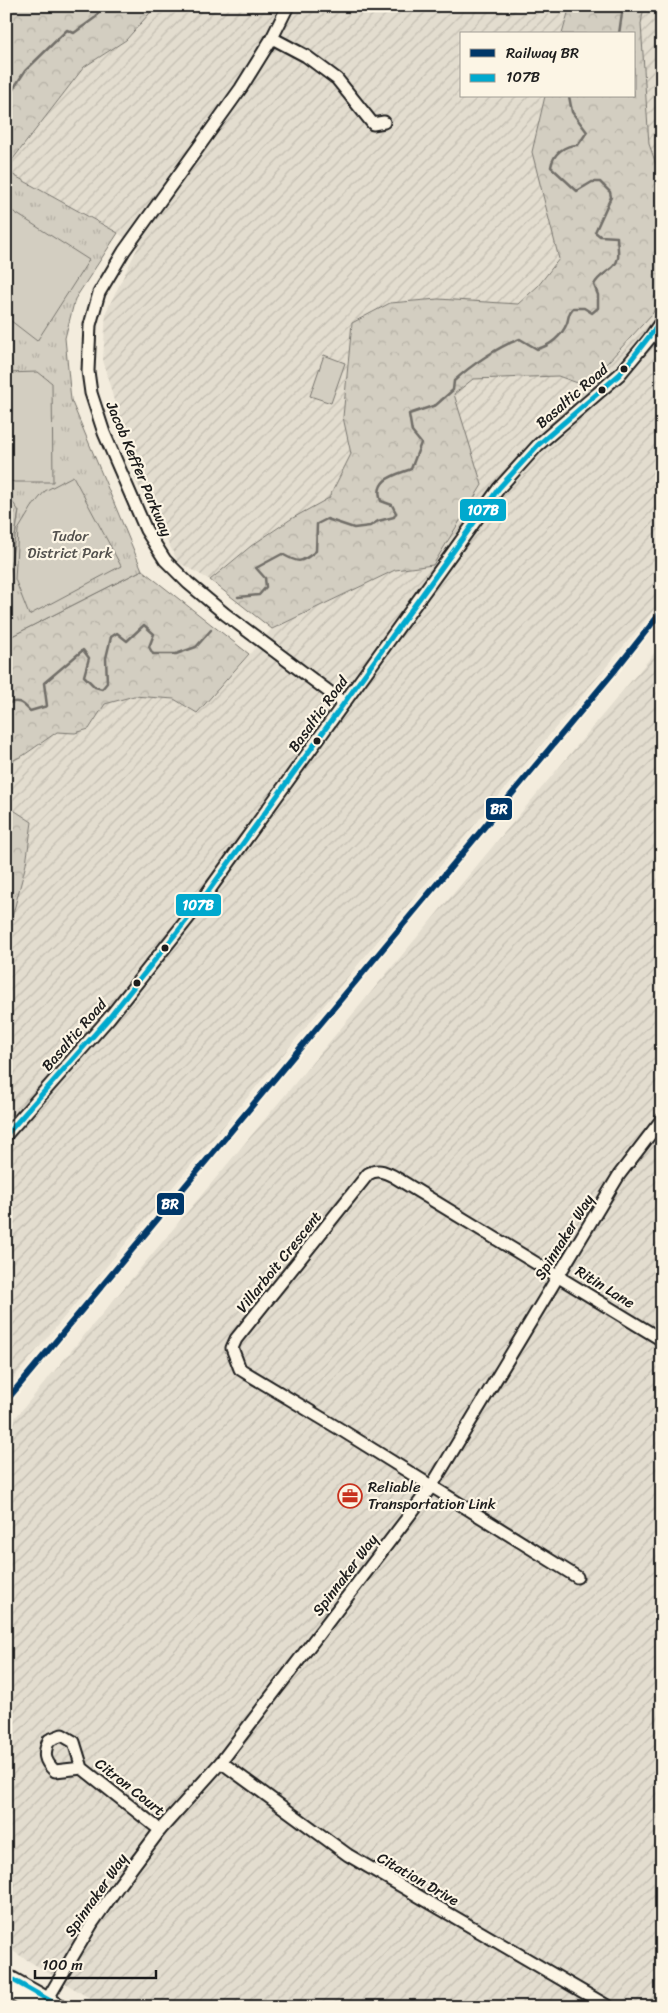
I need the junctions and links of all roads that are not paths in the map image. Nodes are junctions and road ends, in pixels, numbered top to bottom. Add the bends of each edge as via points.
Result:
1 (288, 6) edge
2 (272, 38) junction
3 (384, 122) dead end
4 (662, 320) edge
5 (344, 703) junction
6 (662, 1119) edge
7 (6, 1135) edge
8 (558, 1275) junction
9 (662, 1340) edge
10 (431, 1487) junction
11 (577, 1578) dead end
12 (221, 1762) junction
13 (82, 1768) dead end
14 (160, 1830) junction
15 (6, 1976) edge
16 (6, 1989) edge
17 (42, 2004) edge
18 (61, 2007) edge
19 (609, 2007) edge

1 - 2 street, Jacob Keffer Parkway
2 - 3 street via 306,56 337,79 373,124
2 - 5 street, Jacob Keffer Parkway via 223,116 124,251 103,285 90,325 88,371 91,393 104,433 146,530 165,560 225,614
4 - 5 street, Basaltic Road via 620,374 538,445 499,488
5 - 7 street, Basaltic Road via 197,907 109,1018
6 - 8 street, Spinnaker Way via 619,1175
8 - 9 street, Ritin Lane
8 - 10 street, Spinnaker Way
8 - 10 street, Villarboit Crescent via 393,1176 376,1170 368,1174 236,1339 232,1348 240,1369
10 - 11 street
10 - 12 street, Spinnaker Way
12 - 14 street, Spinnaker Way
12 - 19 street, Citation Drive via 348,1855
13 - 14 street, Citron Court
14 - 17 street, Spinnaker Way via 93,1922
15 - 17 main road
16 - 17 main road
17 - 18 main road

